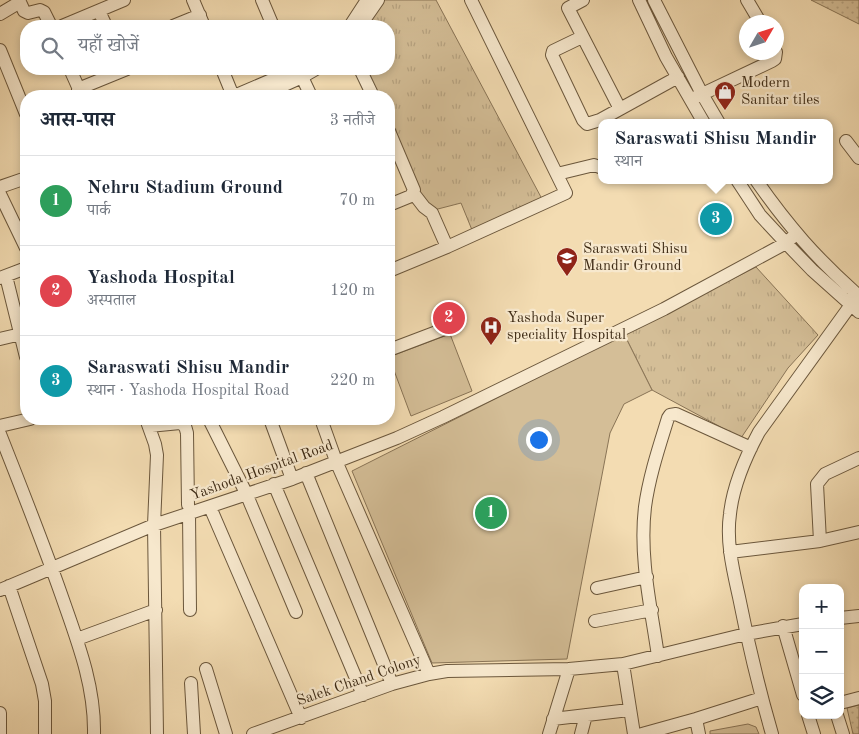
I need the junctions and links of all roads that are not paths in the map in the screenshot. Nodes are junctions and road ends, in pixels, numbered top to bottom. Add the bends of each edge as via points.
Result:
1 (124, 0) edge
2 (193, 0) edge
3 (262, 0) edge
4 (378, 0) edge
5 (471, 0) edge
6 (583, 0) edge
7 (639, 0) edge
8 (654, 0) edge
9 (19, 1) edge
10 (748, 1) edge
11 (566, 4) edge
12 (42, 5) edge
13 (365, 5) edge
14 (99, 11) junction
15 (0, 14) edge
16 (756, 15) edge
17 (48, 20) edge
18 (77, 20) edge
19 (103, 20) edge
20 (202, 20) edge
21 (270, 20) edge
22 (354, 20) edge
23 (361, 20) edge
24 (582, 37) junction
25 (0, 50) edge
26 (774, 60) edge
27 (72, 75) edge
28 (113, 75) edge
29 (225, 75) edge
30 (288, 75) edge
31 (292, 75) edge
32 (298, 75) edge
33 (363, 75) edge
34 (678, 78) junction
35 (79, 90) edge
36 (86, 90) edge
37 (231, 90) edge
38 (250, 90) edge
39 (269, 90) edge
40 (307, 90) edge
41 (370, 90) edge
42 (696, 97) junction
43 (20, 99) edge
44 (620, 109) junction
45 (601, 119) edge
46 (703, 119) edge
47 (715, 119) edge
48 (598, 120) edge
49 (846, 141) dead end
50 (395, 149) edge
51 (859, 158) edge
52 (598, 166) edge
53 (20, 171) edge
54 (557, 174) junction
55 (0, 178) edge
56 (20, 180) edge
57 (740, 184) edge
58 (759, 184) edge
59 (0, 187) edge
60 (0, 194) edge
61 (414, 194) junction
62 (395, 202) edge
63 (796, 234) junction
64 (20, 236) edge
65 (786, 244) junction
66 (447, 247) junction
67 (395, 268) edge
68 (20, 270) edge
69 (3, 277) edge
70 (857, 302) edge
71 (447, 328) dead end
72 (20, 331) edge
73 (20, 334) edge
74 (0, 339) edge
75 (395, 348) edge
76 (20, 421) edge
77 (149, 425) edge
78 (183, 425) edge
79 (212, 425) edge
80 (272, 425) edge
81 (323, 425) edge
82 (0, 426) edge
83 (0, 434) edge
84 (750, 448) junction
85 (859, 458) edge
86 (336, 461) junction
87 (306, 473) junction
88 (292, 479) junction
89 (274, 484) junction
90 (246, 493) junction
91 (210, 507) junction
92 (188, 510) junction
93 (154, 525) junction
94 (859, 532) edge
95 (820, 540) junction
96 (730, 552) junction
97 (52, 568) junction
98 (647, 577) junction
99 (5, 588) edge
100 (597, 588) dead end
101 (156, 610) junction
102 (190, 610) dead end
103 (652, 610) junction
104 (296, 612) dead end
105 (859, 616) edge
106 (844, 618) edge
107 (596, 621) dead end
108 (799, 624) edge
109 (783, 626) junction
110 (746, 634) junction
111 (77, 639) junction
112 (658, 656) junction
113 (623, 664) junction
114 (206, 668) dead end
115 (569, 669) junction
116 (429, 674) junction
117 (799, 681) edge
118 (191, 682) dead end
119 (392, 684) junction
120 (363, 695) junction
121 (762, 698) junction
122 (859, 698) edge
123 (844, 702) edge
124 (629, 710) junction
125 (0, 713) edge
126 (586, 715) junction
127 (301, 718) junction
128 (553, 719) junction
129 (696, 719) junction
130 (809, 719) edge
131 (838, 719) edge
132 (0, 734) edge
133 (45, 734) edge
134 (94, 734) edge
135 (157, 734) edge
136 (194, 734) edge
137 (226, 734) edge
138 (253, 734) edge
139 (549, 734) edge
140 (581, 734) edge
141 (634, 734) edge
142 (642, 734) edge
143 (699, 734) edge
144 (772, 734) edge
145 (814, 734) edge
146 (843, 734) edge

1 - 14 street
2 - 20 street
3 - 21 street
4 - 13 street
5 - 54 street
6 - 11 street
7 - 34 street
8 - 42 street
9 - 12 street via 28,13
9 - 15 street
10 - 16 street
11 - 24 street
12 - 17 street
13 - 22 street
13 - 23 street
14 - 18 street
14 - 19 street
24 - 44 street
24 - 48 street via 553,51 552,55 583,120 587,124
25 - 43 street
26 - 42 street
27 - 35 street
28 - 36 street
29 - 37 street
30 - 38 street
31 - 39 street
32 - 40 street
33 - 41 street
34 - 42 street
34 - 44 street
42 - 46 street
42 - 47 street
44 - 45 street
49 - 51 street
50 - 61 street
52 - 54 street
53 - 55 street
54 - 66 street via 566,193
56 - 59 street
57 - 65 street via 760,215
58 - 63 street
60 - 64 street
61 - 62 street
61 - 66 street via 432,213
63 - 65 street, Yashoda Hospital Road
63 - 70 street
65 - 70 street
65 - 86 street, Yashoda Hospital Road via 664,309 442,417
66 - 67 street
68 - 69 street
69 - 72 street
70 - 84 street
71 - 75 street
73 - 74 street
76 - 82 street
77 - 93 street via 157,455
78 - 92 street via 187,434
79 - 90 street
80 - 88 street
81 - 86 street
83 - 97 street
84 - 96 street via 733,493 729,516
84 - 98 street via 676,414 670,415 645,507
85 - 95 street via 825,474 818,484
86 - 87 street, Yashoda Hospital Road
86 - 116 street
87 - 88 street, Yashoda Hospital Road
87 - 119 street
88 - 89 street, Yashoda Hospital Road
89 - 90 street, Yashoda Hospital Road
89 - 120 street
90 - 91 street, Yashoda Hospital Road
90 - 104 street
91 - 92 street, Yashoda Hospital Road
91 - 127 street
92 - 93 street, Yashoda Hospital Road
92 - 102 street
93 - 97 street, Yashoda Hospital Road
93 - 101 street
94 - 95 street
95 - 96 street
96 - 110 street
97 - 99 street, Yashoda Hospital Road
97 - 111 street
98 - 100 street
98 - 103 street
99 - 133 street via 42,684
101 - 111 street
101 - 135 street
103 - 107 street
103 - 112 street
105 - 106 street
108 - 109 street, Salek Chand Colony
109 - 110 street, Salek Chand Colony
109 - 117 street
110 - 112 street, Salek Chand Colony
110 - 121 street
111 - 134 street via 93,699
112 - 113 street, Salek Chand Colony
113 - 115 street, Salek Chand Colony
113 - 124 street
114 - 137 street
115 - 116 street, Salek Chand Colony
115 - 128 street
116 - 119 street, Salek Chand Colony
118 - 136 street
119 - 120 street, Salek Chand Colony
120 - 127 street, Salek Chand Colony
121 - 129 street
121 - 144 street
122 - 123 street
124 - 126 street
124 - 141 street
125 - 132 street
126 - 128 street
126 - 140 street
127 - 138 street, Salek Chand Colony
128 - 139 street
129 - 142 street
129 - 143 street
130 - 145 street
131 - 146 street

